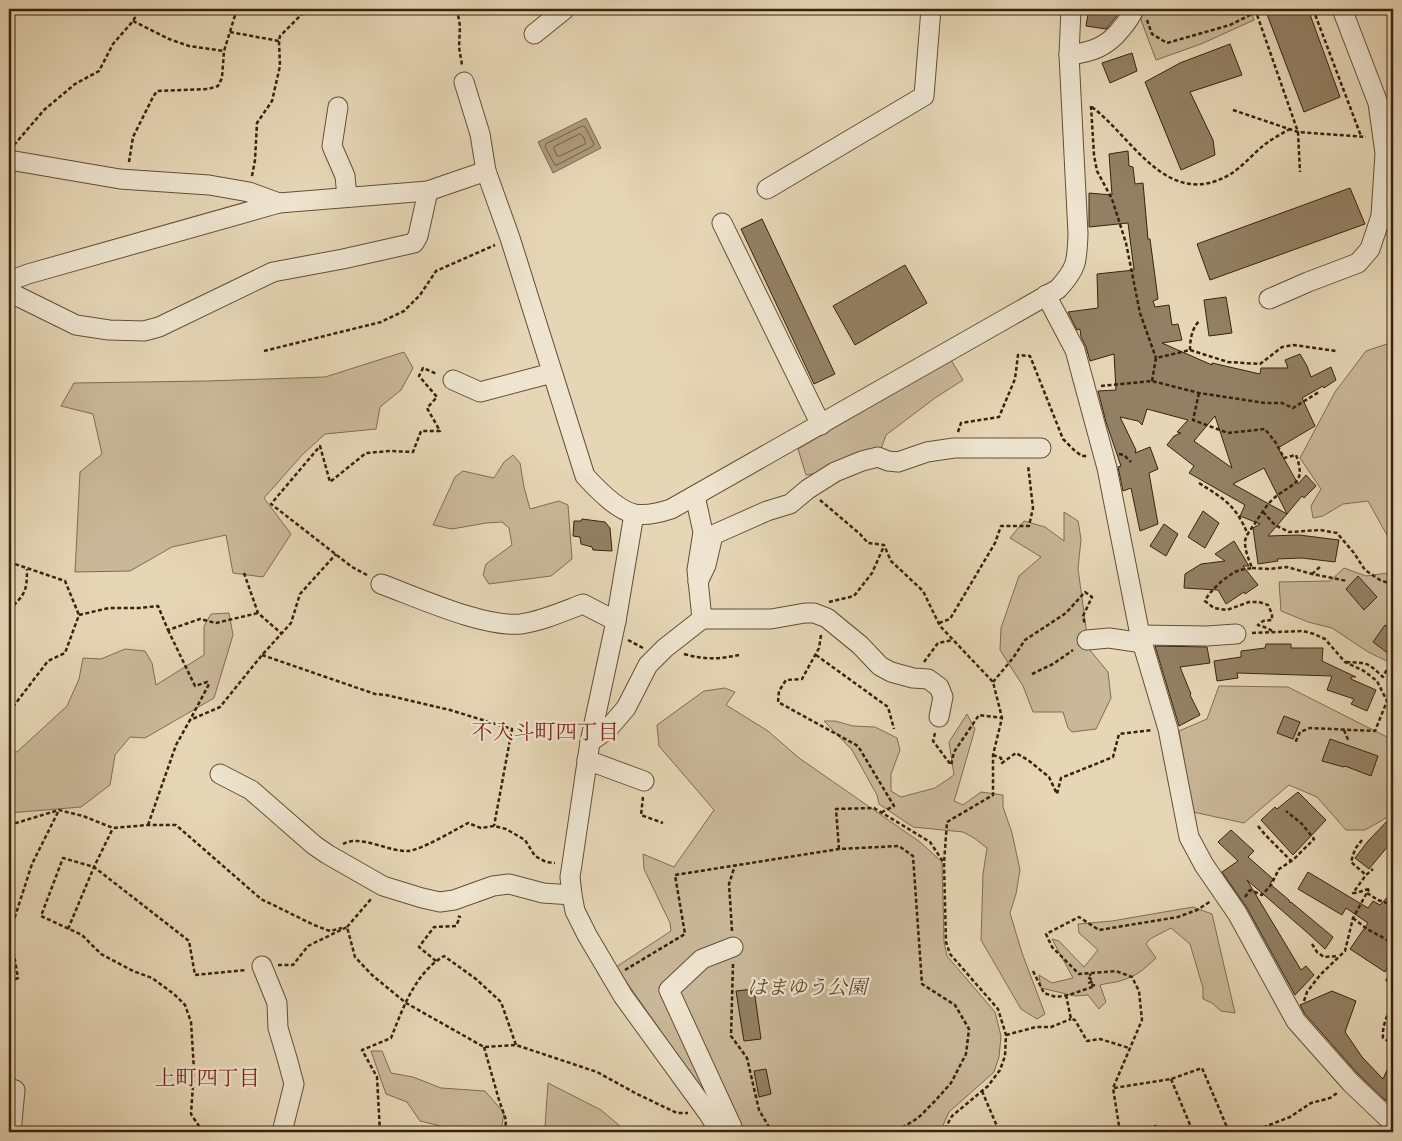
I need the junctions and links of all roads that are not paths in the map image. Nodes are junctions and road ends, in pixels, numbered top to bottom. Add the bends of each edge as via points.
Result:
1 (565, 9) edge
2 (931, 9) edge
3 (1070, 9) edge
4 (1342, 9) edge
5 (1140, 14) edge
6 (534, 34) dead end
7 (1070, 55) junction
8 (464, 82) road end
9 (338, 107) dead end
10 (9, 160) edge
11 (486, 171) junction
12 (767, 189) dead end
13 (428, 191) junction
14 (348, 197) junction
15 (279, 203) junction
16 (722, 223) dead end
17 (9, 281) edge
18 (9, 292) edge
19 (1046, 295) junction
20 (1269, 299) dead end
21 (552, 373) junction
22 (453, 380) road end
23 (821, 425) junction
24 (1034, 448) road end
25 (694, 496) junction
26 (634, 514) junction
27 (698, 582) junction
28 (381, 584) road end
29 (702, 619) junction
30 (616, 621) junction
31 (1236, 634) road end
32 (1142, 639) junction
33 (1087, 640) road end
34 (939, 717) road end
35 (588, 751) junction
36 (220, 774) dead end
37 (644, 781) road end
38 (572, 895) junction
39 (733, 947) road end
40 (262, 966) road end
41 (9, 1088) edge
42 (1393, 1123) edge
43 (11, 1132) edge
44 (282, 1132) edge
45 (720, 1132) edge
46 (733, 1132) edge

1 - 6 street
2 - 12 street via 924,96
3 - 7 street
4 - 20 street via 1378,103 1385,153 1381,216 1370,249 1358,262
5 - 7 street via 1131,17 1113,39 1095,50
7 - 19 street via 1077,260 1070,276 1058,289
8 - 11 street via 480,134
9 - 14 street via 332,146
10 - 15 street via 127,179 209,185 249,192
11 - 13 street
11 - 21 street
13 - 14 street
13 - 18 street via 414,243 273,272 159,327 144,331 76,325
14 - 15 street
15 - 17 street
16 - 23 street
19 - 23 street
19 - 32 street via 1075,350 1104,458
21 - 22 street via 480,392
21 - 26 street via 585,476 615,504
23 - 25 street
24 - 27 street via 954,448 927,452 898,462 878,457 862,461 835,472 790,504 713,535
25 - 26 street via 656,514
25 - 27 street via 703,532
26 - 30 street
27 - 29 street
28 - 30 street via 499,623 519,624 545,619 583,604
29 - 34 street via 771,619 805,613 827,618 880,666 890,672 928,679 939,687 943,697
29 - 35 street via 648,665 626,708
30 - 35 street
31 - 32 street
32 - 33 street
32 - 42 street via 1168,729 1189,837 1296,1021 1351,1083
35 - 37 street
35 - 38 street via 570,877
36 - 38 street via 251,790 327,854 383,886 440,902 509,884
38 - 45 street via 586,935 623,996
39 - 46 street via 702,958 669,990
40 - 44 street via 277,1003 278,1028 294,1084
41 - 43 street via 15,1090

